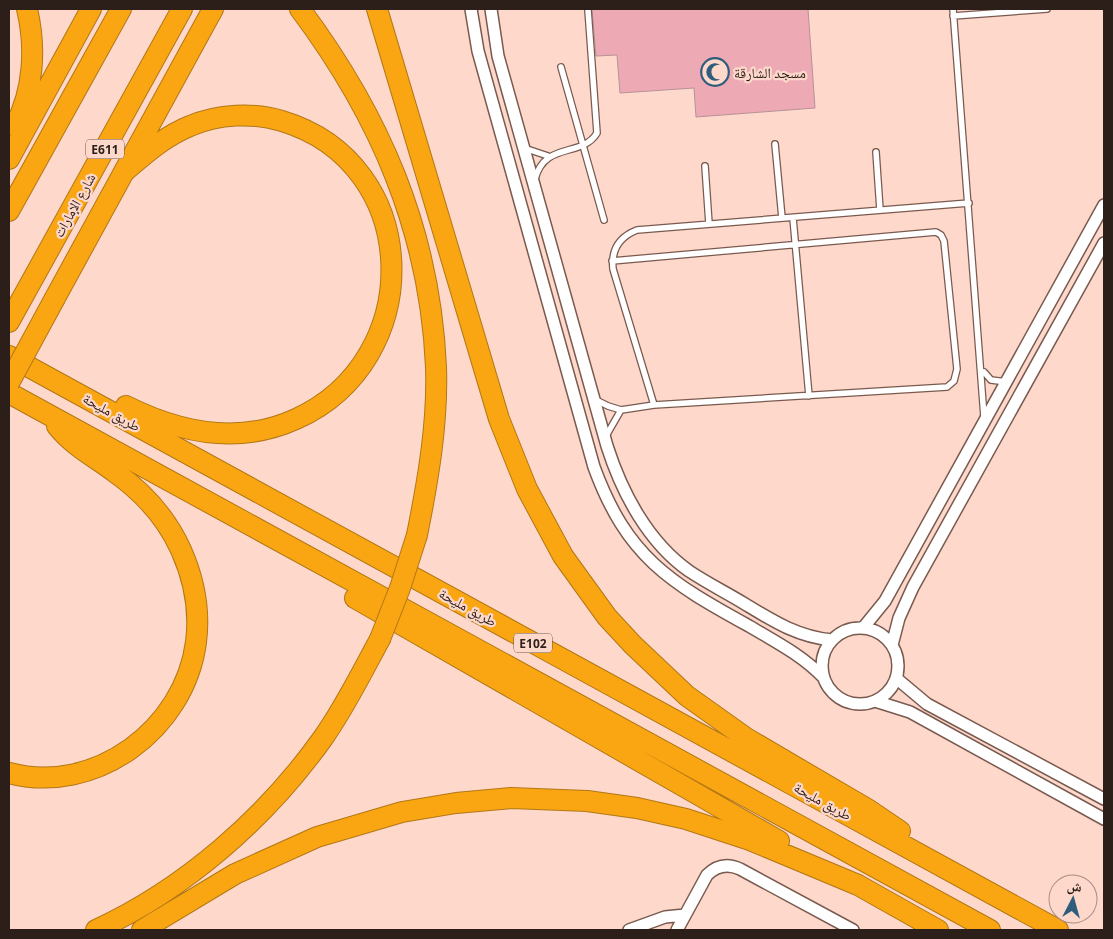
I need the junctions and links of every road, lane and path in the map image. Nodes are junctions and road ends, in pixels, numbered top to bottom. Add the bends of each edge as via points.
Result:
1 (27, 9) edge
2 (92, 9) edge
3 (121, 9) edge
4 (182, 9) edge
5 (213, 9) edge
6 (300, 9) edge
7 (377, 9) edge
8 (472, 9) edge
9 (491, 9) edge
10 (952, 9) edge
11 (1047, 9) edge
12 (588, 10) edge
13 (953, 16) junction
14 (561, 67) dead end
15 (9, 138) edge
16 (523, 143) junction
17 (583, 144) junction
18 (775, 144) dead end
19 (504, 146) junction
20 (876, 152) dead end
21 (548, 156) junction
22 (9, 159) edge
23 (705, 166) dead end
24 (125, 171) junction
25 (534, 181) junction
26 (539, 202) junction
27 (969, 203) junction
28 (1104, 205) edge
29 (522, 208) junction
30 (880, 210) junction
31 (9, 211) edge
32 (782, 218) junction
33 (793, 218) junction
34 (604, 220) dead end
35 (709, 224) junction
36 (1104, 243) edge
37 (795, 244) junction
38 (612, 261) junction
39 (9, 322) edge
40 (9, 356) edge
41 (982, 367) junction
42 (43, 375) junction
43 (1006, 382) junction
44 (9, 384) edge
45 (9, 393) edge
46 (809, 396) junction
47 (594, 397) junction
48 (654, 405) junction
49 (621, 410) junction
50 (46, 413) junction
51 (985, 422) junction
52 (605, 438) junction
53 (231, 514) junction
54 (863, 628) junction
55 (832, 640) junction
56 (892, 645) junction
57 (824, 678) junction
58 (896, 678) junction
59 (875, 701) junction
60 (9, 773) edge
61 (1104, 799) edge
62 (1104, 820) edge
63 (939, 865) junction
64 (858, 886) junction
65 (685, 915) junction
66 (96, 930) edge
67 (142, 930) edge
68 (629, 930) edge
69 (676, 930) edge
70 (852, 930) edge
71 (938, 930) edge
72 (990, 930) edge
73 (1058, 930) edge

1 - 15 highway via 32,65 28,92
2 - 22 highway
3 - 31 highway
4 - 39 highway, شارع الإمارات / E611
5 - 24 highway
6 - 66 highway, bridge via 357,93 383,144 404,198 420,253 436,367 431,452 417,535 380,639 324,737 275,796 234,836 190,873 127,915
7 - 63 highway via 499,419 527,489 563,556 608,617 687,696 746,738 895,827
8 - 19 street via 478,51
9 - 16 street via 498,56
10 - 13 lane
11 - 13 lane
12 - 17 lane via 598,128 592,140
13 - 27 lane
14 - 17 lane
16 - 19 street
16 - 21 lane
16 - 25 street
17 - 21 lane
17 - 34 lane
18 - 32 lane
19 - 29 street
20 - 30 lane
21 - 25 lane
23 - 35 lane
24 - 42 highway via 170,135 210,119 232,116 275,119 316,134 349,161 363,178 382,215 391,252 392,282 382,329 372,350 342,388 304,415 260,432 220,434 166,424 94,391
24 - 44 highway, bridge
25 - 26 street
26 - 29 street
26 - 47 street
27 - 30 lane
27 - 41 lane
28 - 43 street
29 - 57 street via 594,467 616,517 648,559 671,580 790,649
30 - 33 lane
32 - 33 lane
32 - 35 lane
33 - 37 lane
35 - 38 lane via 631,232 616,246
36 - 56 street via 909,594
37 - 38 lane
37 - 46 lane
37 - 46 lane via 939,233 944,241 957,369 954,380 947,387
38 - 48 lane
40 - 42 highway, طريق مليحة / E102
41 - 43 lane via 991,380
41 - 51 lane
42 - 63 highway, طريق مليحة / E102
43 - 51 street
45 - 50 highway, E102
46 - 48 lane
47 - 49 lane
47 - 52 street
48 - 49 lane
49 - 52 lane
50 - 53 highway, E102
50 - 60 highway via 79,449 131,484 160,514 189,569 197,610 196,643 181,691 136,746 103,765 66,776 28,777
51 - 54 street via 886,601
52 - 55 street via 619,479 635,510 677,560 783,627
53 - 64 highway via 313,574
53 - 72 highway, E102
54 - 55 street via 849,629
54 - 56 street via 882,635
55 - 57 street via 822,658
56 - 58 street via 898,665
57 - 59 street via 830,690 841,699 861,704
58 - 59 street via 886,694
58 - 61 street via 926,704
59 - 62 street via 910,712
63 - 73 highway, طريق مليحة / E102
64 - 67 highway via 750,840 686,819 587,801 511,798 402,812 326,834 235,874
64 - 71 highway
65 - 68 street via 665,917
65 - 69 street
65 - 70 street via 707,875 720,867 730,866

